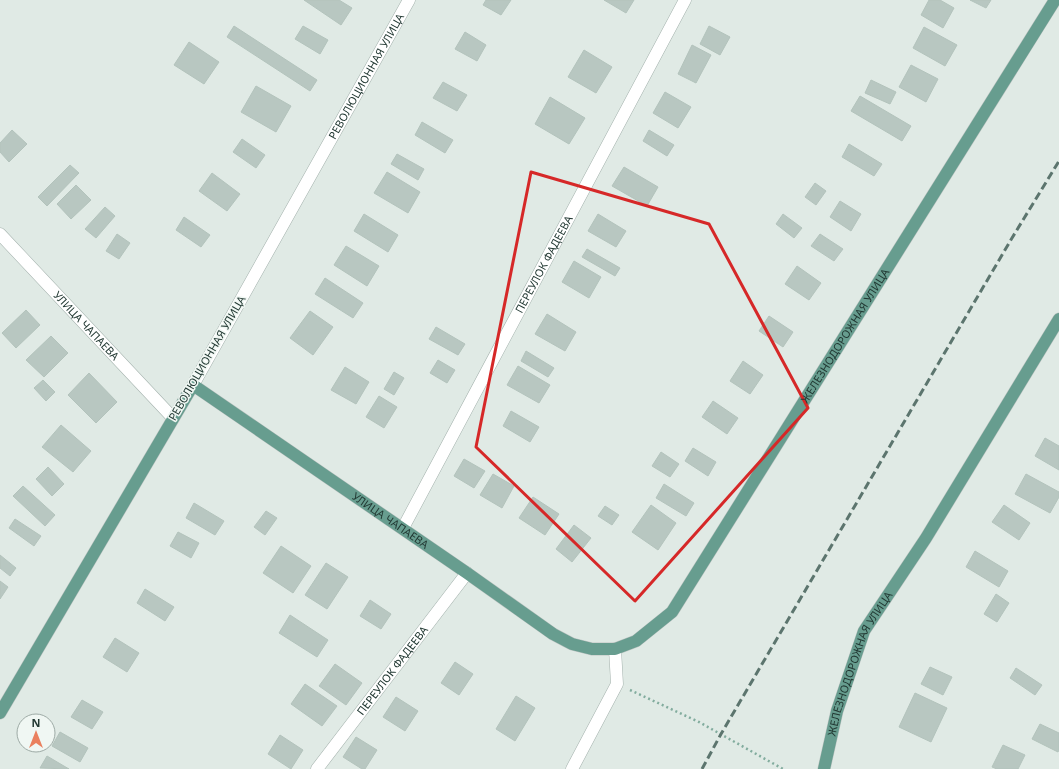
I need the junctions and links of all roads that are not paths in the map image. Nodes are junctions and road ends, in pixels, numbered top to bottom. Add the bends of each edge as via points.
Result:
1 (409, 0) edge
2 (685, 0) edge
3 (1054, 0) edge
4 (0, 234) edge
5 (1059, 320) edge
6 (193, 385) junction
7 (173, 418) junction
8 (403, 528) junction
9 (468, 573) junction
10 (592, 649) joint
11 (615, 649) junction
12 (0, 713) edge
13 (317, 769) edge
14 (572, 769) edge
15 (824, 769) edge

1 - 6 street, РЕВОЛЮЦИОННАЯ УЛИЦА
2 - 8 street, ПЕРЕУЛОК ФАДЕЕВА
3 - 11 main road, ЖЕЛЕЗНОДОРОЖНАЯ УЛИЦА via 672,612 636,641
4 - 7 street, УЛИЦА ЧАПАЕВА
5 - 15 main road, ЖЕЛЕЗНОДОРОЖНАЯ УЛИЦА via 926,538 864,631 837,711
6 - 7 main road, РЕВОЛЮЦИОННАЯ УЛИЦА
6 - 8 main road, УЛИЦА ЧАПАЕВА
7 - 12 main road, РЕВОЛЮЦИОННАЯ УЛИЦА
8 - 9 main road, УЛИЦА ЧАПАЕВА
9 - 10 main road, УЛИЦА ЧАПАЕВА via 552,634 572,644
9 - 13 street, ПЕРЕУЛОК ФАДЕЕВА
10 - 11 main road, ЖЕЛЕЗНОДОРОЖНАЯ УЛИЦА
11 - 14 street via 617,684

